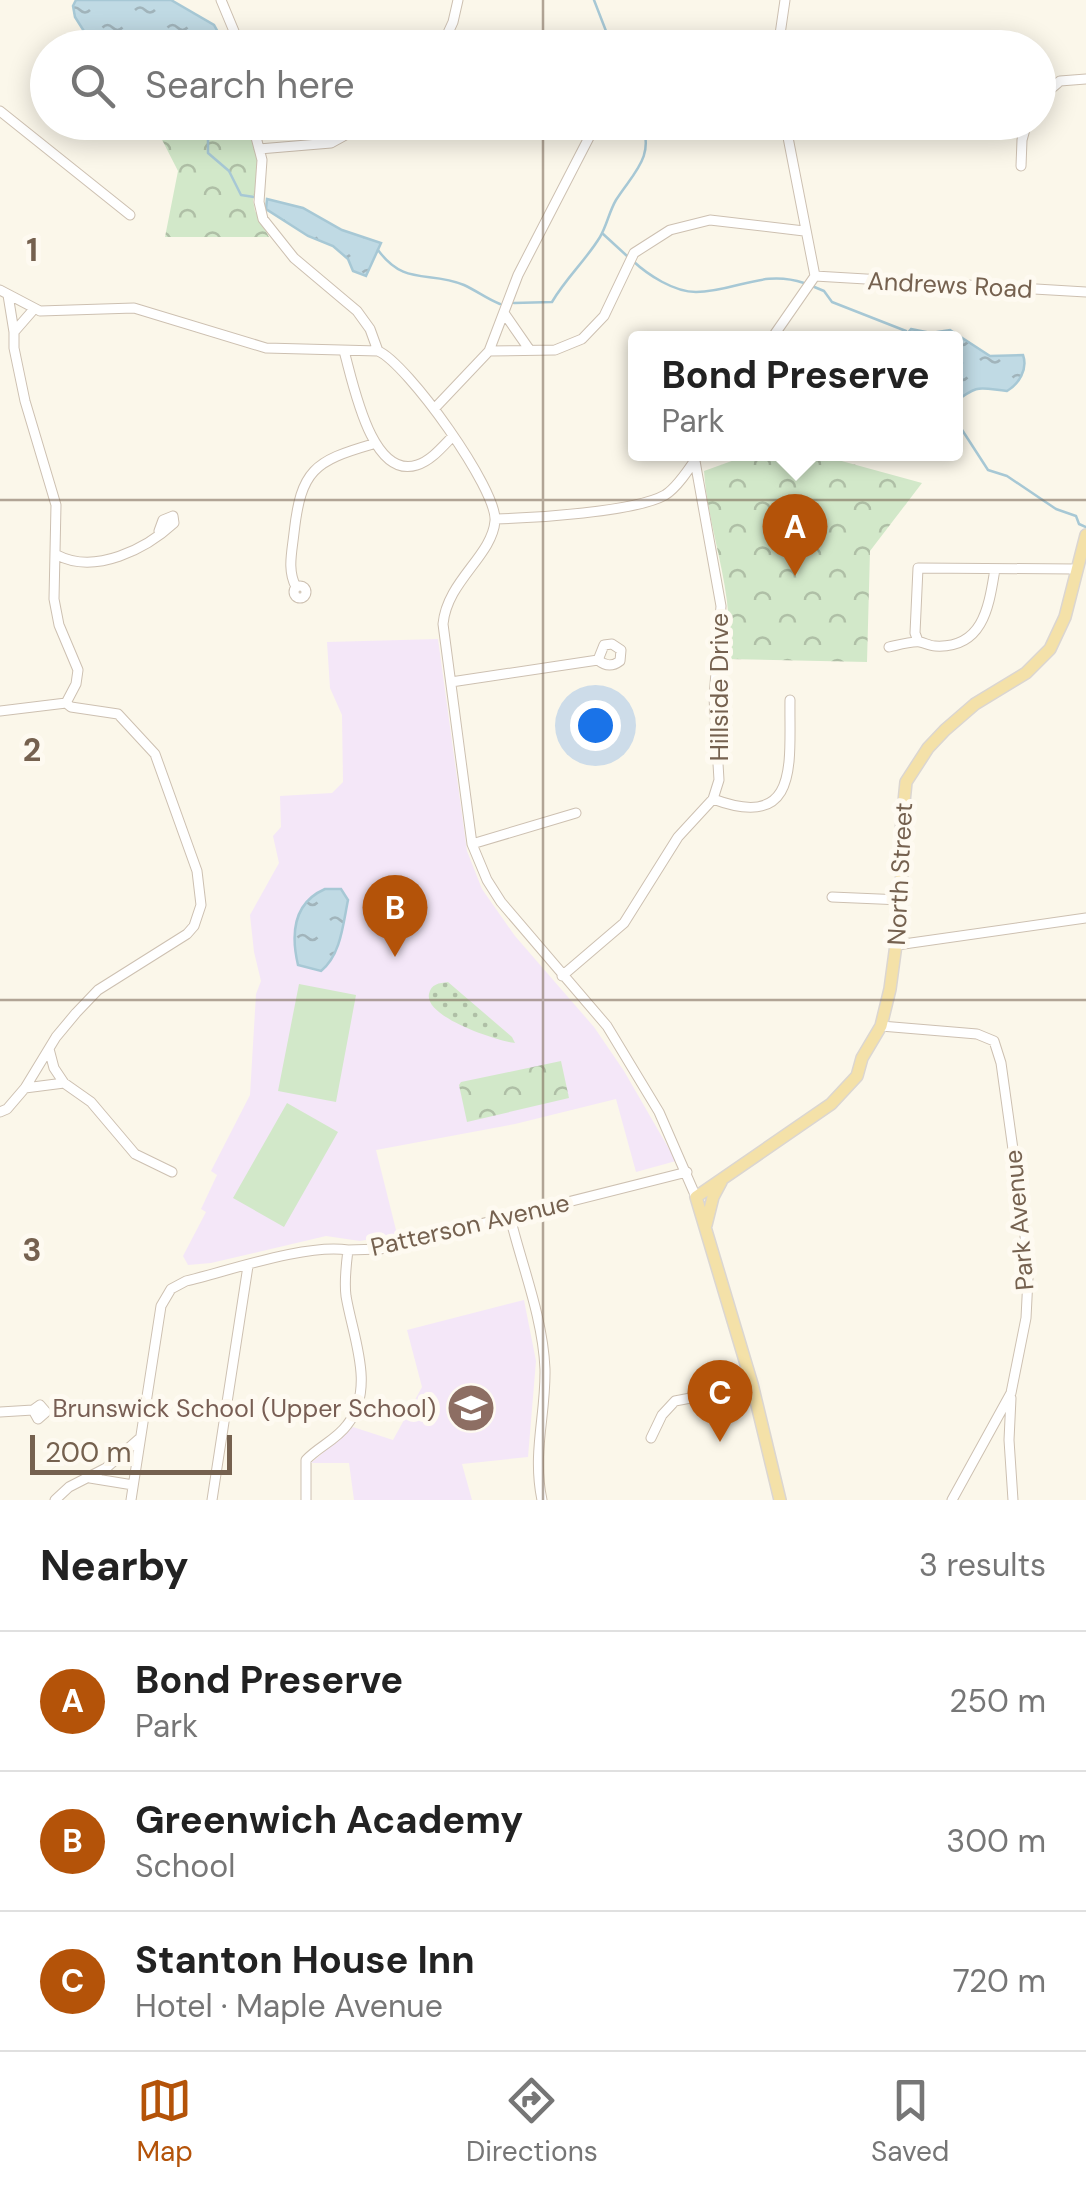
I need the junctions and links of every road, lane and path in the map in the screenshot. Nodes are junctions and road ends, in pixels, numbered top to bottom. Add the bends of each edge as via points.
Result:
1 (221, 0) edge
2 (458, 0) edge
3 (785, 0) edge
4 (233, 30) edge
5 (450, 30) edge
6 (781, 30) edge
7 (1086, 80) edge
8 (1056, 84) edge
9 (0, 111) edge
10 (30, 135) edge
11 (36, 140) edge
12 (257, 140) edge
13 (336, 140) edge
14 (588, 140) edge
15 (788, 140) edge
16 (1022, 140) edge
17 (259, 149) junction
18 (1022, 166) dead end
19 (130, 215) dead end
20 (804, 231) junction
21 (811, 282) junction
22 (1086, 292) edge
23 (4, 293) edge
24 (34, 309) junction
25 (504, 313) junction
26 (777, 331) edge
27 (14, 332) junction
28 (528, 349) junction
29 (344, 351) junction
30 (378, 351) junction
31 (489, 351) junction
32 (434, 409) junction
33 (453, 436) junction
34 (374, 444) junction
35 (694, 461) edge
36 (698, 461) edge
37 (496, 519) junction
38 (159, 531) dead end
39 (1086, 535) edge
40 (57, 554) junction
41 (995, 569) junction
42 (1076, 569) junction
43 (296, 587) dead end
44 (918, 642) junction
45 (889, 647) dead end
46 (598, 660) dead end
47 (451, 682) junction
48 (790, 700) dead end
49 (66, 703) junction
50 (0, 711) edge
51 (713, 799) junction
52 (576, 813) dead end
53 (472, 844) junction
54 (832, 897) dead end
55 (902, 900) junction
56 (1086, 918) edge
57 (897, 945) junction
58 (562, 976) junction
59 (880, 1026) junction
60 (49, 1050) junction
61 (64, 1083) junction
62 (25, 1088) junction
63 (3, 1108) edge
64 (172, 1172) dead end
65 (687, 1172) junction
66 (721, 1181) junction
67 (696, 1198) junction
68 (510, 1217) junction
69 (705, 1229) junction
70 (348, 1250) junction
71 (248, 1266) junction
72 (752, 1386) junction
73 (1012, 1392) junction
74 (33, 1410) dead end
75 (0, 1412) edge
76 (651, 1438) dead end
77 (984, 1438) junction
78 (139, 1439) junction
79 (1008, 1440) junction
80 (90, 1478) junction
81 (134, 1485) junction
82 (55, 1500) edge
83 (131, 1500) edge
84 (212, 1500) edge
85 (306, 1500) edge
86 (542, 1500) edge
87 (780, 1500) edge
88 (952, 1500) edge
89 (1013, 1500) edge

1 - 4 street
2 - 5 street
3 - 6 street
7 - 8 street
9 - 10 street
11 - 19 street
12 - 17 street
13 - 17 street
14 - 25 street
15 - 20 street
16 - 18 street
17 - 30 street via 263,220 280,245 364,320
20 - 21 street
20 - 28 street via 710,220 670,230 631,257 604,316 582,339 555,350
21 - 22 street, Andrews Road
21 - 26 street
23 - 24 street
23 - 27 street
24 - 27 street
24 - 29 street via 134,308 266,348
25 - 28 street
25 - 31 street
27 - 40 street via 18,374 54,492
28 - 31 street
29 - 30 street
29 - 34 street
30 - 32 street via 398,364
31 - 32 street
32 - 33 street
33 - 34 street via 420,465 406,467
33 - 37 street
34 - 43 street via 332,456 304,484 290,565
35 - 37 street via 669,493 649,502
36 - 51 street, Hillside Drive via 721,606 714,698 719,780
37 - 47 street via 444,610
38 - 40 street via 104,561 78,563
39 - 42 main road, North Street
40 - 49 street via 56,612 78,670
41 - 42 street
41 - 44 street via 982,626 952,645
41 - 44 street via 918,568
42 - 55 main road, North Street via 1061,627 1041,661 975,704 914,766 902,804
44 - 45 street
46 - 47 street
47 - 53 street
48 - 51 street via 784,792 758,808
49 - 50 street
49 - 60 street via 118,714 146,740 165,776 202,898 188,934 98,990
51 - 58 street via 678,837 624,922
52 - 53 street
53 - 58 street via 501,902
54 - 55 street
55 - 57 main road, North Street
56 - 57 street
57 - 59 main road, North Street
58 - 65 street via 607,1026
59 - 66 main road, North Street via 839,1098
59 - 73 street, Park Avenue via 977,1034 998,1051 1028,1278
60 - 61 street
60 - 62 street
61 - 62 street
61 - 64 street via 136,1154
62 - 63 street
65 - 67 street
65 - 68 street, Patterson Avenue
66 - 67 main road, North Street
66 - 69 main road
67 - 69 main road
68 - 70 street, Patterson Avenue via 381,1249
68 - 86 street via 544,1352 536,1451
69 - 72 main road
70 - 71 street via 309,1250
70 - 85 street, Patterson Avenue via 344,1280 360,1369 359,1405 343,1431 306,1460
71 - 78 street via 171,1289 161,1306
71 - 84 street
72 - 76 street via 675,1401
72 - 87 main road
73 - 77 street, Park Avenue
73 - 79 street
74 - 75 street
77 - 79 street
77 - 88 street, Park Avenue
78 - 80 street
78 - 81 street
79 - 89 street
80 - 81 street
80 - 82 street
81 - 83 street

